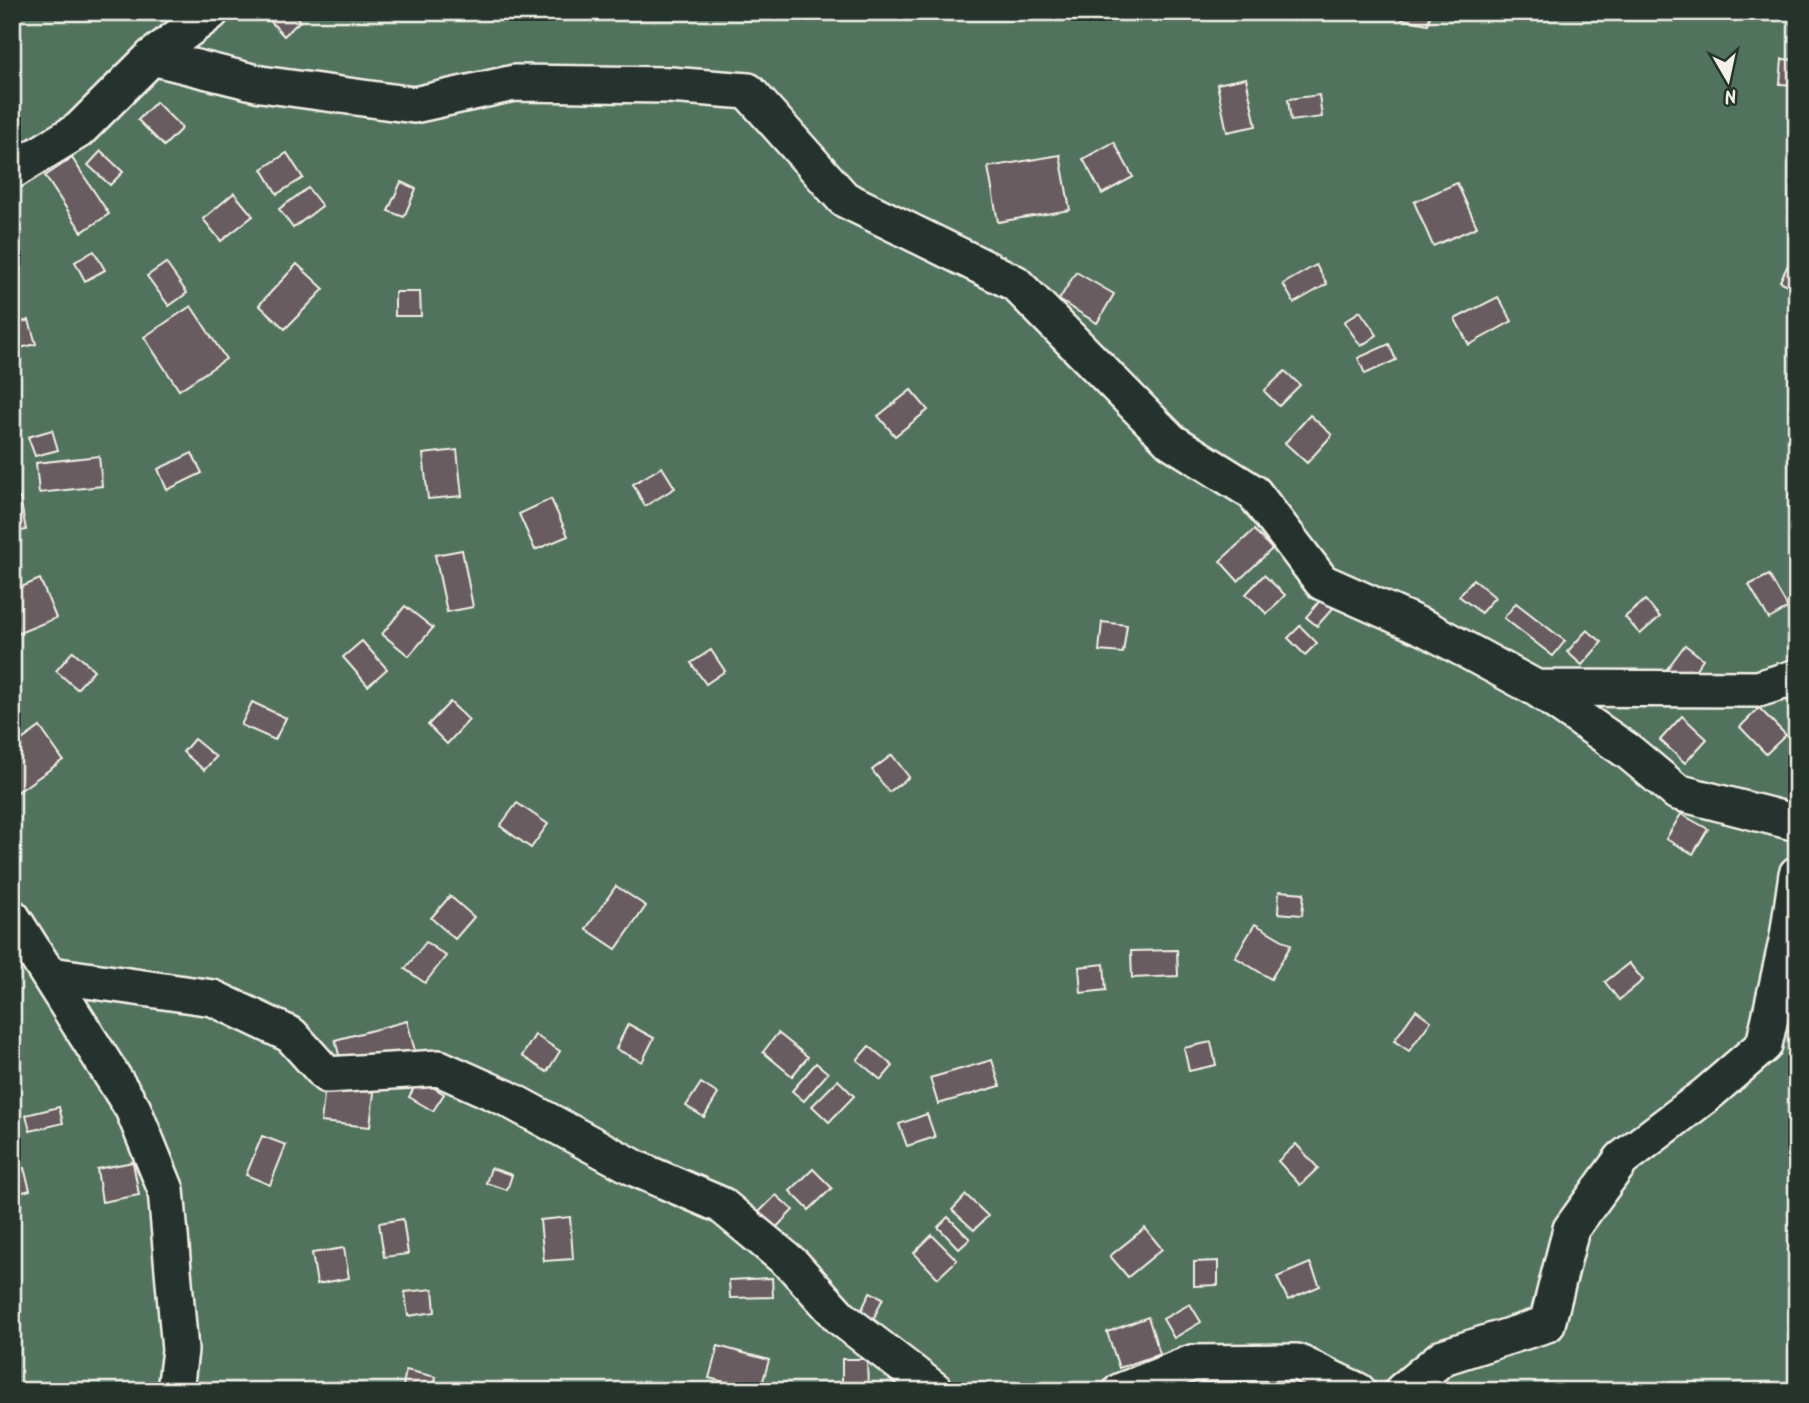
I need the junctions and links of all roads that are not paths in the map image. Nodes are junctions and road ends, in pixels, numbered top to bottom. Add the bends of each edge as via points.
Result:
1 (211, 12) edge
2 (152, 57) junction
3 (12, 172) edge
4 (1797, 677) edge
5 (1536, 688) junction
6 (1797, 823) edge
7 (1797, 874) edge
8 (12, 917) edge
9 (51, 975) junction
10 (175, 1391) edge
11 (936, 1391) edge
12 (1121, 1391) edge
13 (1358, 1391) edge
14 (1402, 1391) edge

1 - 2 street
2 - 3 street via 79,130
2 - 5 street via 261,84 414,105 514,83 748,91 844,200 1015,283 1171,441 1254,493 1322,582 1427,629
4 - 5 street via 1758,689
5 - 6 street via 1629,751 1677,792
7 - 14 street via 1763,1045 1622,1159 1571,1229 1547,1324 1443,1357
8 - 9 street
9 - 10 street via 133,1110 166,1190 180,1350
9 - 11 street via 213,998 291,1035 327,1075 439,1068 506,1098 637,1169 721,1205 793,1265 841,1318
12 - 13 street via 1192,1363 1297,1362

